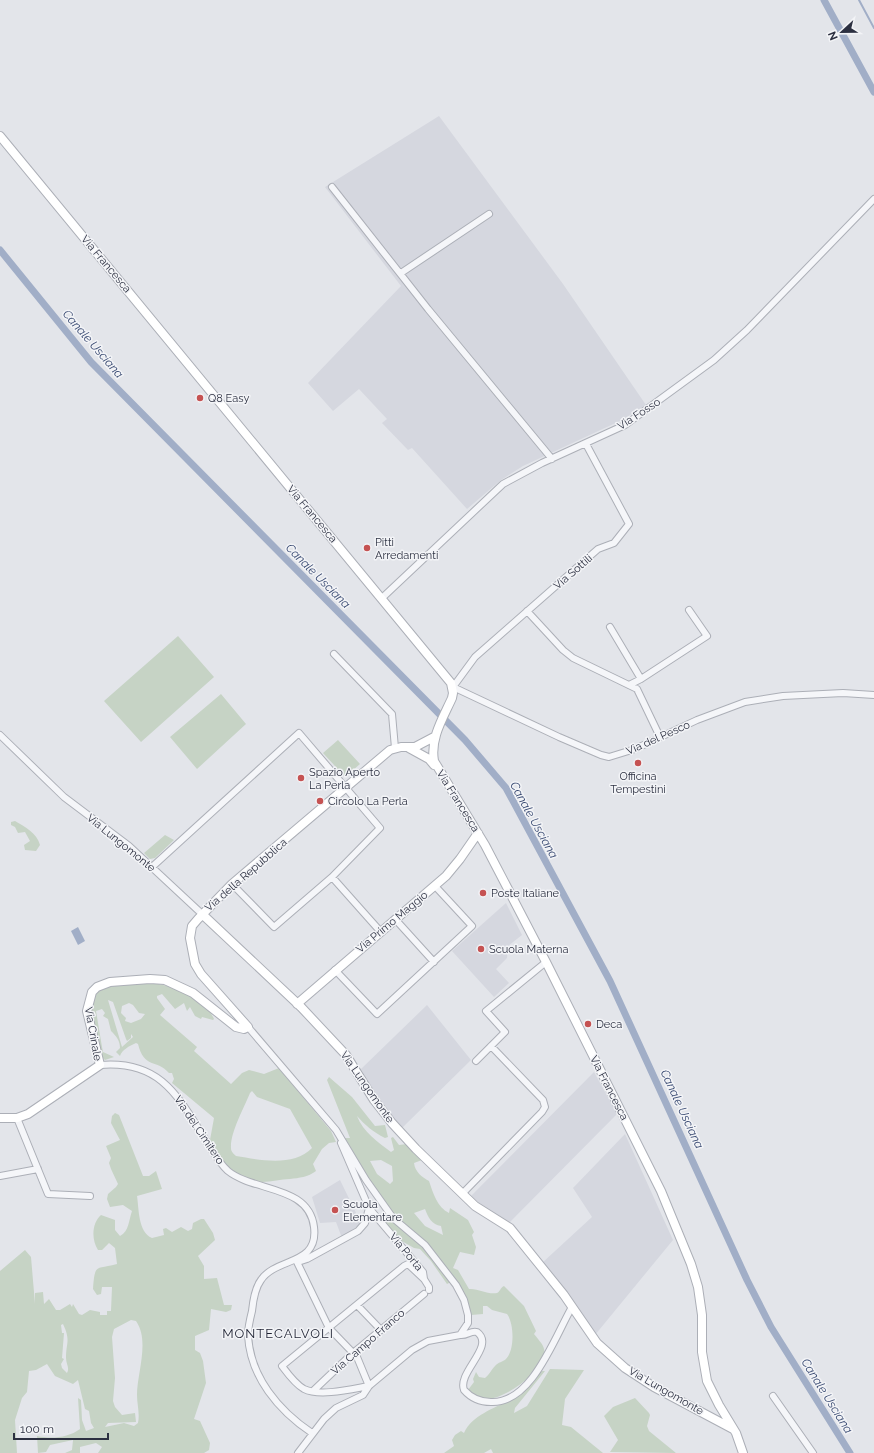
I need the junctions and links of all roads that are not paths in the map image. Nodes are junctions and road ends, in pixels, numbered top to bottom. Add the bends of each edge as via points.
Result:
1 (0, 136) edge
2 (332, 187) dead end
3 (874, 200) edge
4 (489, 214) dead end
5 (401, 273) junction
6 (586, 444) junction
7 (552, 459) junction
8 (382, 598) junction
9 (689, 610) dead end
10 (527, 611) junction
11 (610, 627) dead end
12 (334, 654) dead end
13 (641, 679) junction
14 (629, 685) junction
15 (453, 687) junction
16 (874, 695) edge
17 (0, 735) edge
18 (434, 737) junction
19 (660, 737) junction
20 (395, 748) junction
21 (414, 749) junction
22 (433, 749) junction
23 (438, 770) junction
24 (345, 787) junction
25 (478, 832) junction
26 (152, 867) junction
27 (332, 877) junction
28 (232, 884) junction
29 (435, 886) junction
30 (202, 914) junction
31 (395, 919) junction
32 (380, 931) junction
33 (434, 962) junction
34 (546, 962) junction
35 (334, 970) junction
36 (299, 1006) junction
37 (248, 1027) junction
38 (491, 1046) junction
39 (476, 1061) dead end
40 (100, 1065) junction
41 (0, 1118) edge
42 (18, 1118) junction
43 (336, 1130) junction
44 (38, 1169) junction
45 (0, 1176) edge
46 (462, 1194) junction
47 (90, 1196) dead end
48 (369, 1208) junction
49 (296, 1260) junction
50 (424, 1279) junction
51 (426, 1292) joint
52 (357, 1305) junction
53 (572, 1307) junction
54 (329, 1328) junction
55 (381, 1330) junction
56 (460, 1335) junction
57 (354, 1353) junction
58 (369, 1386) junction
59 (313, 1391) junction
60 (773, 1396) dead end
61 (734, 1429) junction
62 (312, 1433) junction
63 (298, 1453) edge
64 (743, 1453) edge
65 (813, 1453) edge

1 - 8 street, Via Francesca
2 - 5 street
3 - 6 street, Via Fosso via 747,330 714,360 625,425
4 - 5 street
5 - 7 street
6 - 7 street, Via Fosso
6 - 10 street, Via Sottili via 629,524 614,543 598,549
7 - 8 street, Via Fosso via 503,484
8 - 15 street, Via Francesca
9 - 13 street via 707,636
10 - 14 street via 573,658
10 - 15 street, Via Sottili via 475,657
11 - 13 street
12 - 20 street via 392,714
13 - 14 street
14 - 19 street via 637,689
15 - 18 street, Via Francesca via 452,698
15 - 19 street, Via del Pesco via 609,757 625,754
16 - 19 street, Via del Pesco via 843,693 783,696 745,702
17 - 26 street, Via Lungomonte via 64,797 129,846
18 - 21 street
18 - 22 street, Via Francesca
20 - 21 street
20 - 24 street, Via della Repubblica
21 - 22 street
21 - 23 street via 429,759
22 - 23 street, Via Francesca
23 - 25 street, Via Francesca
24 - 26 street via 299,733
24 - 27 street via 380,828
24 - 28 street, Via della Repubblica
25 - 29 street, Via Primo Maggio via 453,868
25 - 34 street, Via Francesca
26 - 30 street, Via Lungomonte
27 - 28 street via 274,927
27 - 32 street
28 - 30 street, Via della Repubblica
29 - 31 street, Via Primo Maggio
29 - 33 street via 472,926
30 - 36 street, Via Lungomonte
30 - 37 street, Via della Repubblica via 192,926 190,934 195,964
31 - 32 street, Via Primo Maggio
31 - 33 street
32 - 35 street, Via Primo Maggio
33 - 35 street via 377,1014
34 - 38 street via 486,1011 505,1032
34 - 61 street, Via Francesca via 661,1192 691,1264 700,1300 705,1374 713,1394
35 - 36 street, Via Primo Maggio
36 - 46 street, Via Lungomonte via 346,1055 374,1100 392,1123
37 - 40 street, Via Crinale via 236,1027 202,999 174,983 150,979 110,982 92,992 87,1011
37 - 43 street, Via della Repubblica
38 - 39 street
38 - 46 street via 543,1100 545,1107
40 - 42 street, Via Crinale via 28,1114
40 - 49 street, Via del Cimitero via 128,1065 148,1071 159,1078 175,1093 225,1168 242,1180 290,1196 303,1204 312,1218 314,1238 307,1251
41 - 42 street, Via Crinale
42 - 44 street
43 - 48 street, Via della Repubblica
43 - 56 street, Via della Repubblica via 393,1218 425,1245 458,1289 464,1300 468,1319
44 - 45 street
44 - 47 street via 48,1194
46 - 53 street, Via Lungomonte via 510,1228
48 - 49 street via 365,1223 355,1234 307,1259
48 - 50 street, Via Porta via 410,1255 424,1274
49 - 54 street
49 - 62 street via 270,1271 260,1281 253,1302 248,1337 255,1364 266,1389 290,1417
50 - 51 street, Via Porta via 429,1287
50 - 52 street, Via Porta via 408,1264
51 - 55 street, Via Campo Franco
52 - 54 street
52 - 55 street
53 - 56 street via 537,1373 521,1389 501,1401 482,1401 464,1390 463,1379 483,1342 477,1332
53 - 61 street, Via Lungomonte via 597,1343 625,1368 660,1390
54 - 57 street
54 - 59 street via 282,1366 299,1386
55 - 57 street, Via Campo Franco
56 - 58 street via 432,1340 418,1346
57 - 58 street
57 - 59 street, Via Campo Franco
58 - 59 street via 333,1392
58 - 62 street via 363,1395 336,1408
60 - 65 street
61 - 64 street, Via Francesca
62 - 63 street

